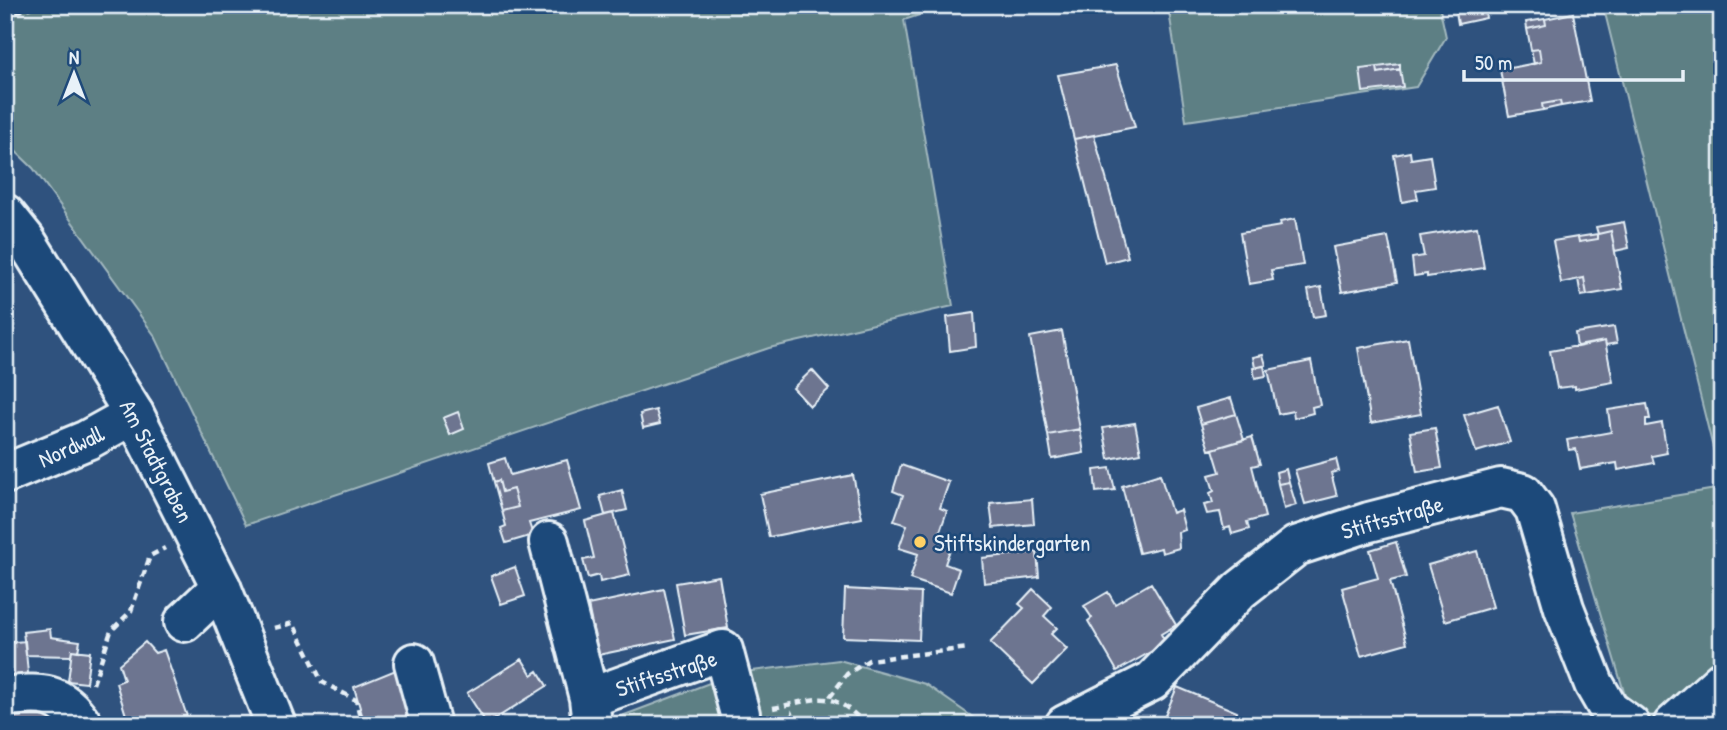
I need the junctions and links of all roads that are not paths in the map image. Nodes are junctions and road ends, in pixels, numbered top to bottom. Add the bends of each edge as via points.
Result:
1 (5, 214) edge
2 (135, 414) junction
3 (5, 474) edge
4 (549, 542) dead end
5 (220, 587) junction
6 (184, 622) dead end
7 (414, 663) dead end
8 (1722, 681) edge
9 (5, 697) edge
10 (591, 711) edge
11 (740, 714) road end
12 (82, 723) edge
13 (276, 725) edge
14 (430, 725) edge
15 (1065, 725) edge
16 (1630, 725) edge
17 (1673, 725) edge

1 - 2 street, Am Stadtgraben
2 - 3 street, Nordwall via 88,440
2 - 5 street, Am Stadtgraben
4 - 10 street
5 - 6 street
5 - 13 street, Am Stadtgraben
7 - 14 street
8 - 17 street
9 - 12 street via 35,693 58,697
10 - 11 street, Stiftsstraße via 723,650
15 - 16 street, Stiftsstraße via 1152,681 1240,590 1296,546 1500,488 1523,493 1535,509 1564,608 1594,684 1609,710

